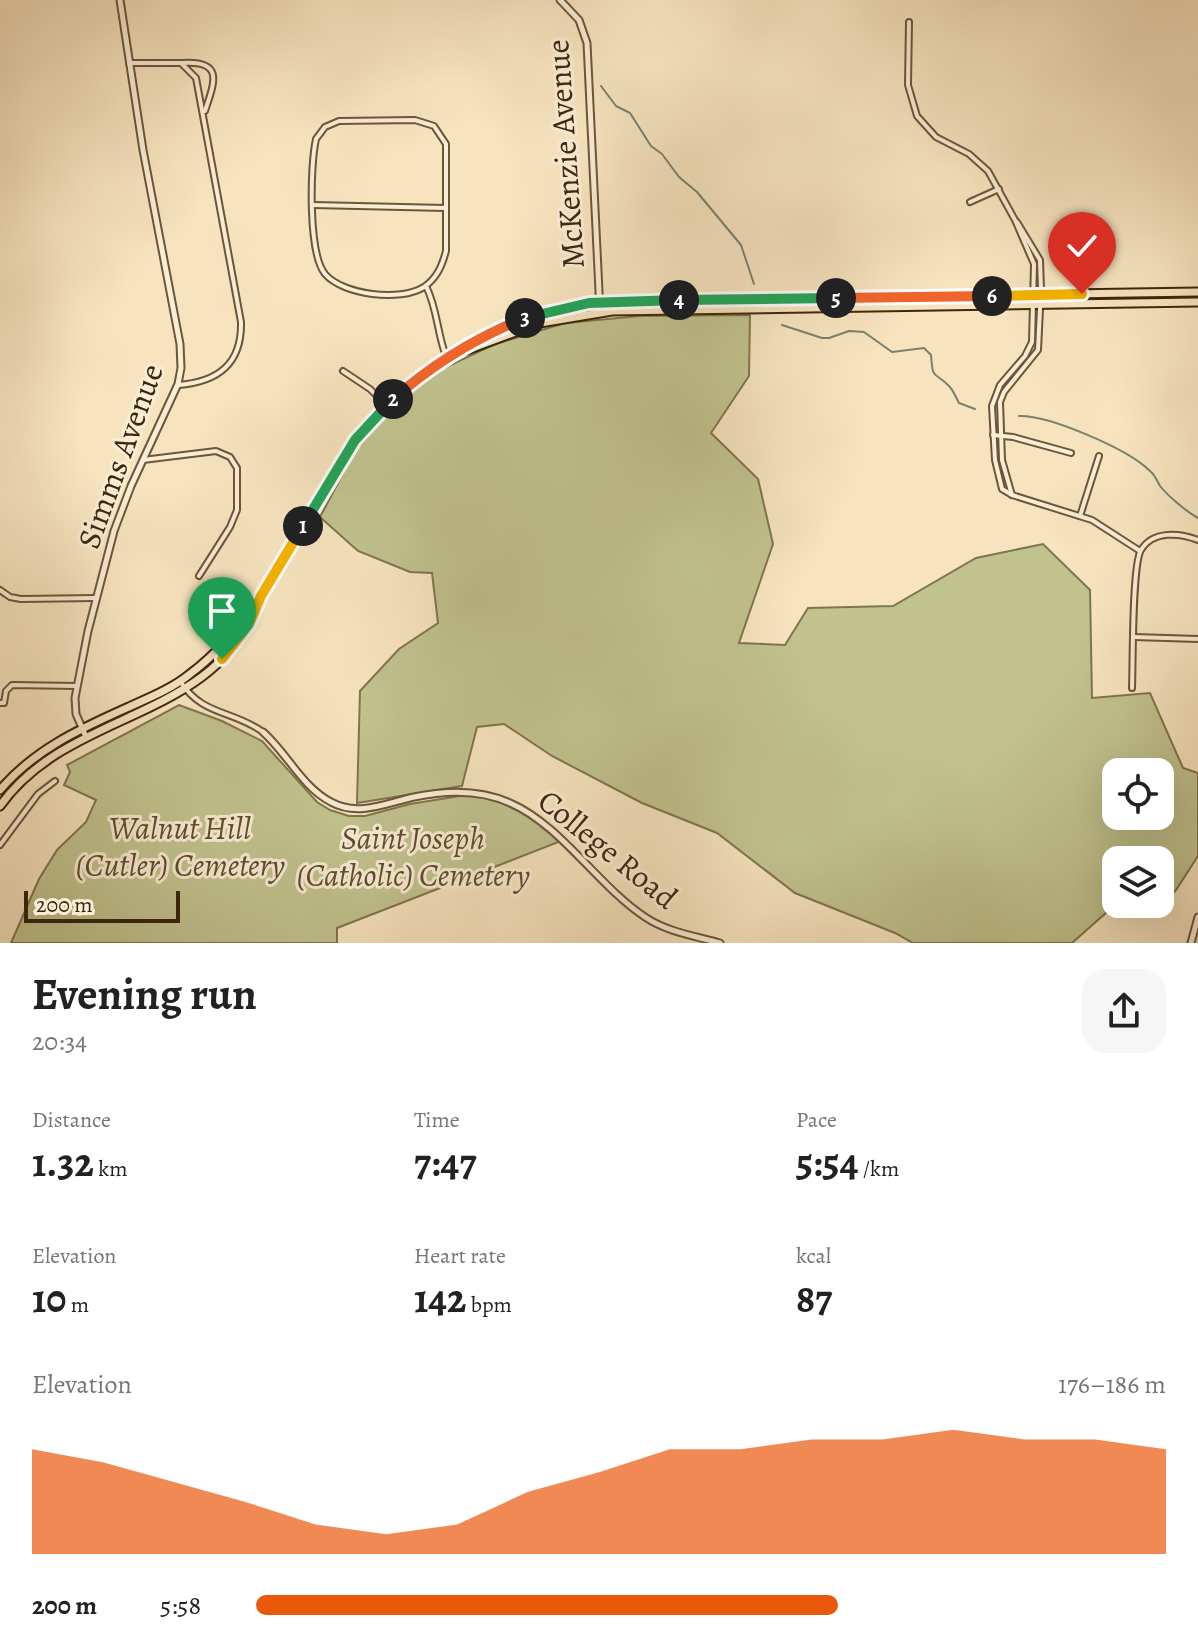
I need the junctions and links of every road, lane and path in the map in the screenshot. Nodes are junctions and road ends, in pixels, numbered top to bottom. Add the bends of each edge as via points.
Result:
1 (120, 0) edge
2 (560, 0) edge
3 (909, 22) dead end
4 (129, 63) junction
5 (181, 63) junction
6 (204, 114) junction
7 (999, 189) junction
8 (970, 202) dead end
9 (313, 205) junction
10 (446, 208) junction
11 (426, 286) junction
12 (1198, 292) edge
13 (1037, 295) junction
14 (600, 302) junction
15 (1198, 302) edge
16 (1036, 304) junction
17 (600, 312) junction
18 (447, 359) junction
19 (343, 371) dead end
20 (178, 385) junction
21 (386, 405) junction
22 (993, 435) junction
23 (1001, 435) junction
24 (1071, 453) dead end
25 (1099, 456) dead end
26 (143, 460) junction
27 (1012, 495) junction
28 (1080, 516) junction
29 (1198, 540) edge
30 (1140, 551) junction
31 (199, 576) dead end
32 (0, 590) edge
33 (96, 598) junction
34 (1134, 637) junction
35 (1198, 639) edge
36 (0, 684) edge
37 (12, 685) junction
38 (182, 685) junction
39 (77, 686) junction
40 (1132, 688) dead end
41 (0, 703) edge
42 (82, 728) junction
43 (263, 732) joint
44 (86, 737) junction
45 (55, 781) dead end
46 (0, 790) edge
47 (0, 806) edge
48 (0, 845) edge
49 (1198, 917) edge
50 (720, 943) edge
51 (1191, 943) edge

1 - 4 street, Simms Avenue
2 - 14 street, McKenzie Avenue via 579,20 587,43
3 - 7 street via 908,85 917,116 936,137 981,162
4 - 5 street
4 - 20 street, Simms Avenue via 180,344
5 - 6 street via 198,81
5 - 6 street via 202,63 212,71
6 - 20 street via 241,338 219,374
7 - 8 street
7 - 13 street via 1034,264
9 - 10 street
9 - 10 street via 314,146 325,127 339,121 415,120 434,126 446,144
9 - 11 street via 315,252 326,275 339,286 406,294
10 - 11 street via 443,265
11 - 18 street
12 - 13 main road
13 - 14 main road
13 - 16 street
14 - 17 street, McKenzie Avenue
14 - 18 main road via 531,316 485,335
15 - 16 main road
16 - 17 main road
16 - 22 street via 1032,342 995,393
16 - 23 street via 1039,345 1002,394
17 - 18 main road via 540,323
18 - 21 main road
19 - 21 street
20 - 26 street, Simms Avenue
21 - 38 main road via 350,447 261,596
22 - 23 street
22 - 27 street via 1002,489
23 - 24 street
23 - 27 street
25 - 28 street
26 - 31 street via 211,451 224,453 235,463 236,516
26 - 33 street, Simms Avenue via 114,531
27 - 28 street
28 - 30 street
29 - 30 street via 1172,534 1152,539
30 - 34 street
32 - 33 street via 21,599
33 - 39 street, Simms Avenue
34 - 35 street
34 - 40 street
36 - 37 street
37 - 39 street
37 - 41 street
38 - 42 main road
38 - 43 street, College Road via 203,706
38 - 44 main road
39 - 42 street, Simms Avenue via 75,708
42 - 44 street, Simms Avenue
42 - 46 main road via 30,759
43 - 50 street, College Road via 317,792 337,805 363,809 462,792 509,802 540,820 644,917
44 - 47 main road via 33,769
45 - 48 street via 38,794
49 - 51 street

